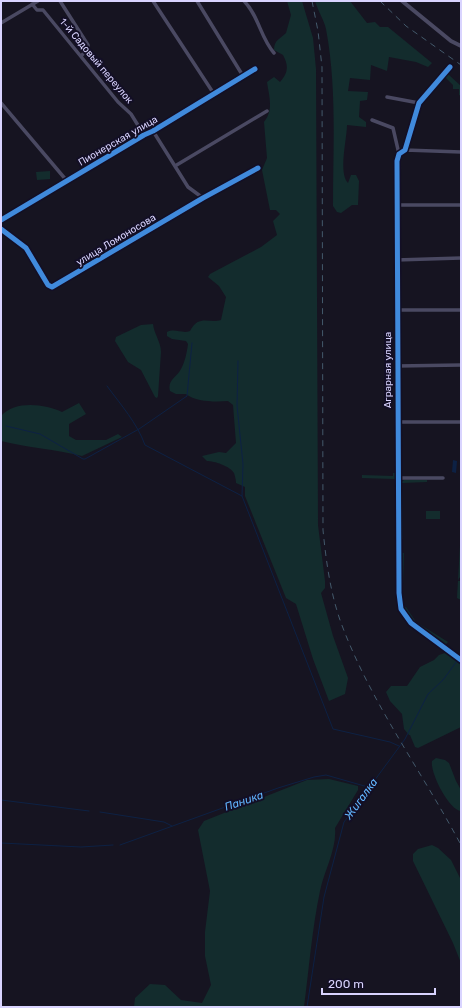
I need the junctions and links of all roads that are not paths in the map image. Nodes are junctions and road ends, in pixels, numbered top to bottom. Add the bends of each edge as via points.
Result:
1 (38, 1) edge
2 (60, 1) edge
3 (153, 1) edge
4 (197, 1) edge
5 (244, 1) edge
6 (402, 1) edge
7 (32, 4) junction
8 (1, 23) edge
9 (461, 46) edge
10 (274, 53) dead end
11 (81, 56) junction
12 (450, 67) dead end
13 (255, 68) dead end
14 (243, 76) junction
15 (214, 94) junction
16 (387, 97) dead end
17 (1, 103) edge
18 (419, 103) junction
19 (267, 111) dead end
20 (372, 120) dead end
21 (153, 131) junction
22 (144, 135) junction
23 (405, 150) junction
24 (461, 152) edge
25 (400, 154) junction
26 (175, 166) junction
27 (258, 168) dead end
28 (67, 181) junction
29 (203, 198) junction
30 (396, 205) junction
31 (461, 205) edge
32 (1, 220) edge
33 (1, 229) edge
34 (461, 258) edge
35 (396, 260) junction
36 (397, 310) junction
37 (461, 310) edge
38 (461, 365) edge
39 (397, 366) junction
40 (398, 422) junction
41 (461, 422) edge
42 (398, 478) junction
43 (443, 478) dead end
44 (460, 659) edge

1 - 7 street
2 - 11 street via 88,46
3 - 15 street
4 - 14 street
5 - 10 street via 251,8 268,47
6 - 9 street via 451,41
7 - 8 street
7 - 11 street, 1-й Садовый переулок via 37,10 43,10
11 - 22 street, 1-й Садовый переулок via 118,102 131,114
12 - 18 street
13 - 14 street, Пионерская улица
14 - 15 street, Пионерская улица
15 - 21 street, Пионерская улица
16 - 18 street
17 - 28 street
18 - 23 street
19 - 26 street
20 - 25 street via 393,128
21 - 22 street, Пионерская улица
21 - 26 street
22 - 28 street, Пионерская улица
23 - 24 street
23 - 25 street
25 - 30 street, Аграрная улица via 397,161
26 - 29 street via 188,187
27 - 29 street, улица Ломоносова
28 - 32 street, Пионерская улица
29 - 33 street, улица Ломоносова via 52,288 26,248
30 - 31 street
30 - 35 street, Аграрная улица
34 - 35 street
35 - 36 street, Аграрная улица
36 - 37 street
36 - 39 street, Аграрная улица
38 - 39 street
39 - 40 street, Аграрная улица
40 - 41 street
40 - 42 street, Аграрная улица
42 - 43 street
42 - 44 street, Аграрная улица via 398,593 401,609 411,623

